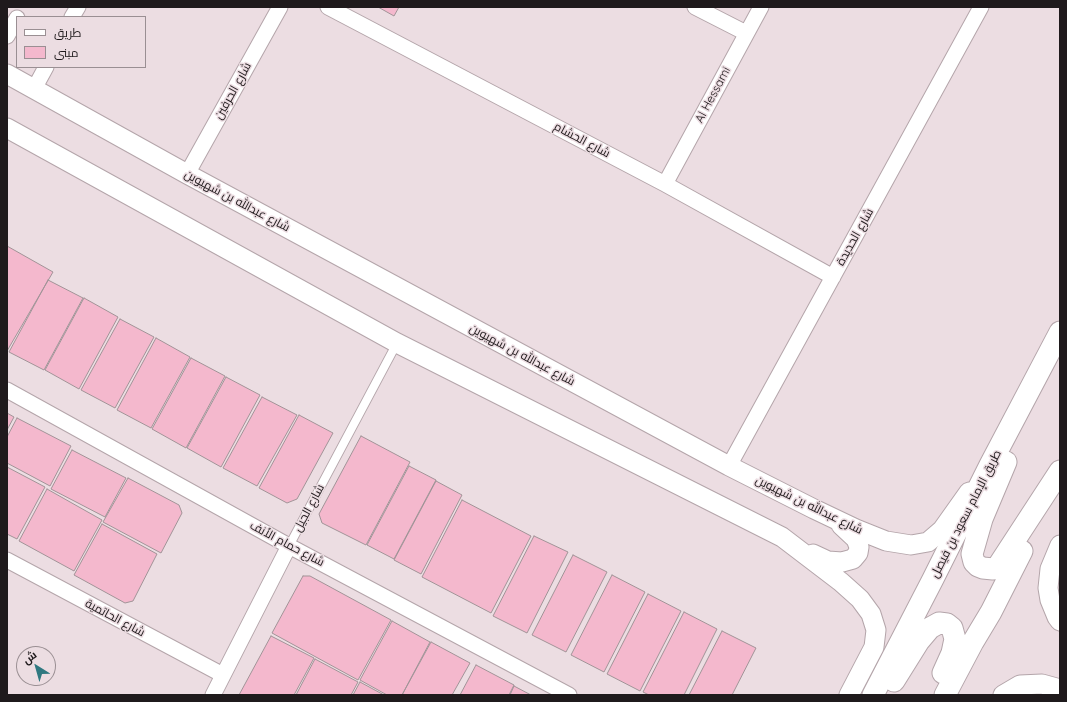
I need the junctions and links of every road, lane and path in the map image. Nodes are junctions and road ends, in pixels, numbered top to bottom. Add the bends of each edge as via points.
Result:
1 (23, 7) edge
2 (78, 7) edge
3 (280, 7) edge
4 (328, 7) edge
5 (695, 7) edge
6 (761, 7) edge
7 (981, 7) edge
8 (18, 16) edge
9 (73, 16) edge
10 (16, 19) edge
11 (746, 33) junction
12 (7, 36) edge
13 (45, 68) edge
14 (7, 74) edge
15 (34, 89) junction
16 (7, 128) edge
17 (187, 174) junction
18 (665, 184) junction
19 (833, 277) junction
20 (1060, 332) edge
21 (398, 343) junction
22 (1045, 362) junction
23 (7, 390) edge
24 (1007, 434) junction
25 (729, 466) junction
26 (1060, 472) edge
27 (835, 519) junction
28 (1060, 545) edge
29 (289, 546) junction
30 (797, 548) junction
31 (7, 560) edge
32 (1060, 621) edge
33 (223, 675) junction
34 (1060, 689) edge
35 (213, 695) edge
36 (569, 695) edge
37 (849, 695) edge
38 (873, 695) edge
39 (885, 695) edge
40 (933, 695) edge
41 (945, 695) edge
42 (1003, 695) edge

1 - 8 street
2 - 9 street
3 - 17 street, شارع الحرفين
4 - 18 street, شارع الحشام
5 - 11 street
6 - 11 street, Al Hessami
7 - 19 street, شارع الحديدة
10 - 12 street
11 - 18 street, Al Hessami
13 - 15 street
14 - 15 street, شارع عبدالله بن شهيوين
15 - 17 street, شارع عبدالله بن شهيوين
16 - 21 street
17 - 25 street, شارع عبدالله بن شهيوين
18 - 19 street, شارع الحشام
19 - 25 street, شارع الحديدة
20 - 22 main road, طريق الإمام سعود بن فيصل
21 - 29 lane, شارع الجيل
21 - 30 street via 782,537
22 - 24 main road, طريق الإمام سعود بن فيصل
22 - 26 main road via 982,518 972,554 978,566 993,569 998,566
23 - 29 street, شارع حمام الأنف
24 - 27 street, شارع عبدالله بن شهيوين via 942,530 928,542 911,545 886,541
24 - 38 main road, طريق الإمام سعود بن فيصل
25 - 27 street, شارع عبدالله بن شهيوين
26 - 41 main road via 991,612
27 - 30 street via 856,539 859,547 853,559 842,562 828,561
28 - 32 street via 1050,569 1048,588 1050,600
29 - 33 street, شارع الجيل
29 - 36 street, شارع حمام الأنف
30 - 37 street via 841,582 860,599 871,614 876,630 874,647
31 - 33 street, شارع الحاتمية
33 - 35 street, شارع الجيل
34 - 42 street via 1042,684 1020,685
39 - 40 main road via 930,628 939,623 947,624 952,628 955,639 952,653

